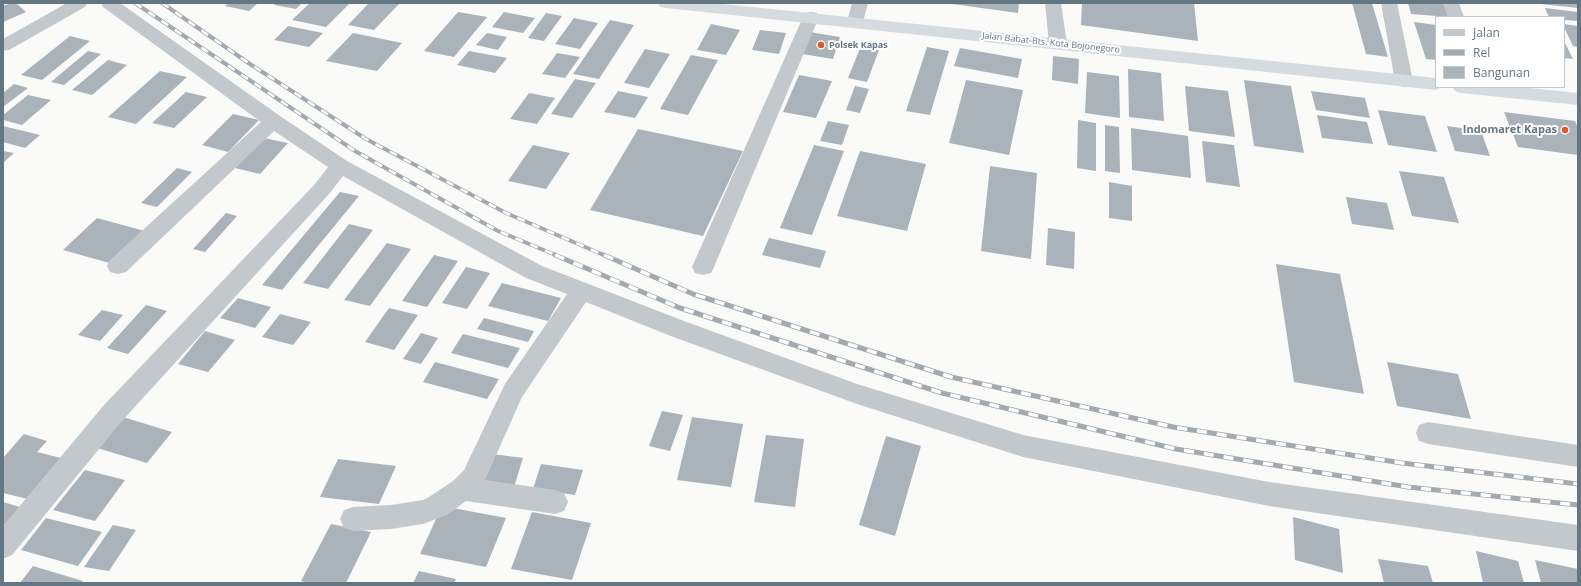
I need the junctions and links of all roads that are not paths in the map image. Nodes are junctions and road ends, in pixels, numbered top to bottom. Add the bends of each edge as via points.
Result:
1 (79, 3) edge
2 (109, 3) edge
3 (666, 3) edge
4 (860, 3) edge
5 (1053, 3) edge
6 (1389, 3) edge
7 (1451, 3) edge
8 (1456, 16) edge
9 (811, 17) junction
10 (855, 22) junction
11 (1058, 44) junction
12 (3, 46) edge
13 (1404, 81) junction
14 (1435, 84) edge
15 (1482, 88) edge
16 (1578, 100) edge
17 (273, 121) junction
18 (340, 166) junction
19 (118, 266) dead end
20 (703, 267) dead end
21 (582, 291) junction
22 (1428, 433) dead end
23 (1578, 456) edge
24 (462, 489) junction
25 (555, 502) dead end
26 (354, 519) dead end
27 (1578, 538) edge
28 (3, 546) edge

1 - 12 street
2 - 17 street
3 - 9 highway, Jalan Babat-Bts. Kota Bojonegoro
4 - 10 street
5 - 11 street
6 - 13 street
7 - 8 street
9 - 10 highway, Jalan Babat-Bts. Kota Bojonegoro
9 - 20 street
10 - 11 highway, Jalan Babat-Bts. Kota Bojonegoro
11 - 13 highway, Jalan Babat-Bts. Kota Bojonegoro
13 - 14 highway, Jalan Babat-Bts. Kota Bojonegoro
15 - 16 highway
17 - 18 street
17 - 19 street
18 - 21 street via 534,272
18 - 28 street via 322,189 113,413
21 - 24 street via 513,391 473,478
21 - 27 street via 856,394 1023,446 1269,494
22 - 23 street
24 - 25 street
24 - 26 street via 438,506 423,512

